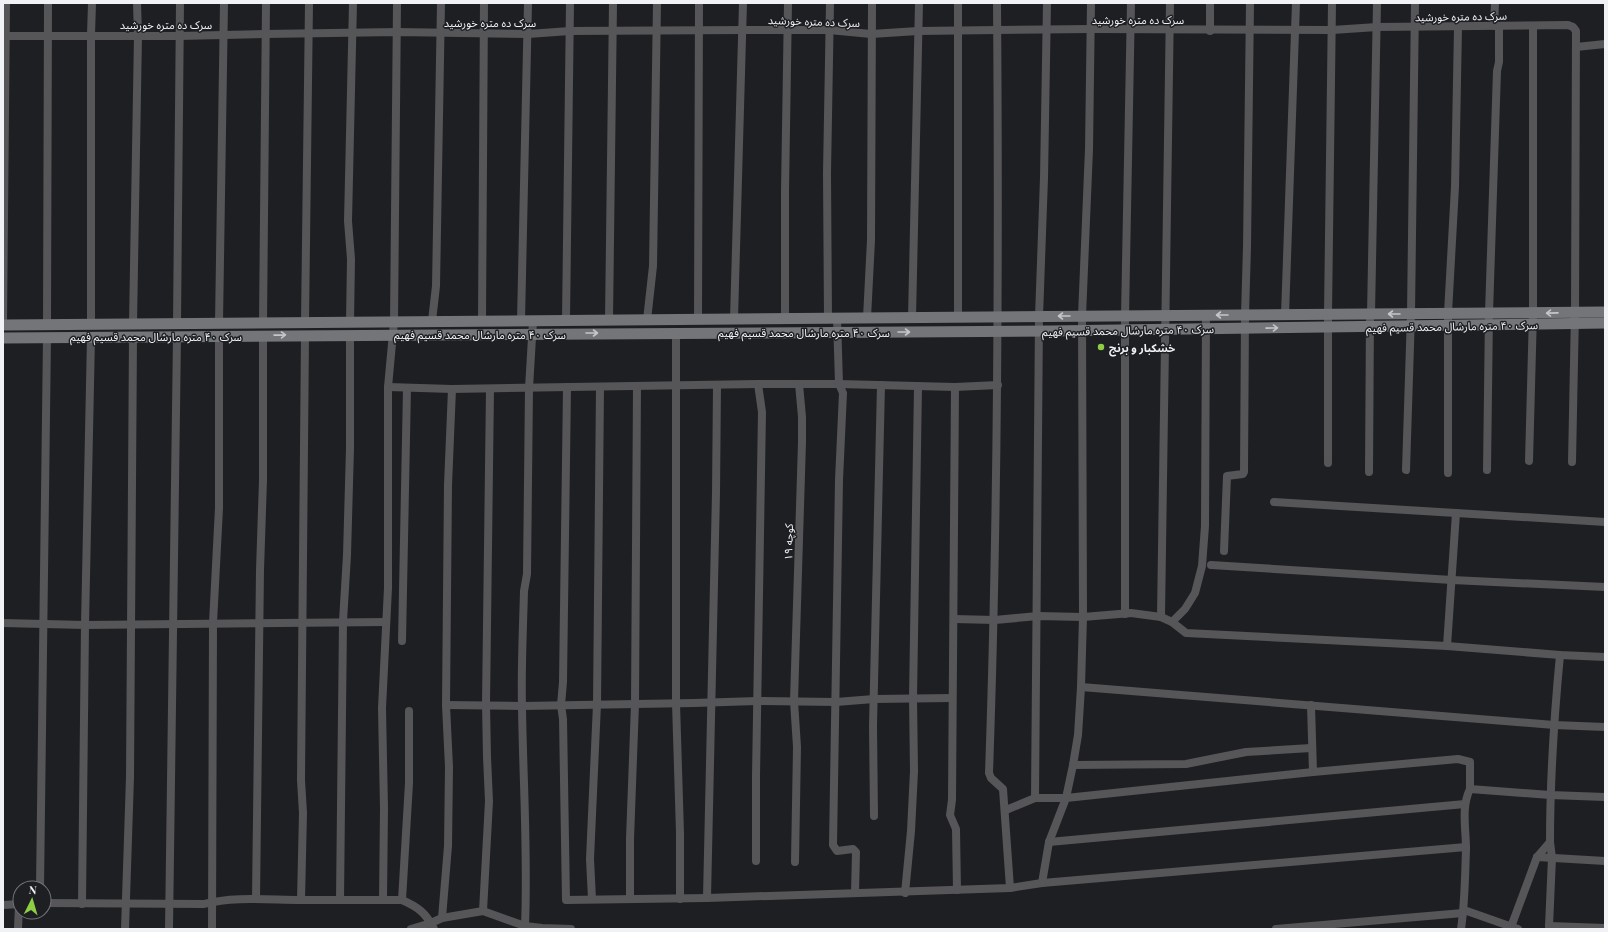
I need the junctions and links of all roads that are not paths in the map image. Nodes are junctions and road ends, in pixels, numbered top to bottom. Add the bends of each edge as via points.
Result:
1 (6, 3) edge
2 (48, 3) edge
3 (92, 3) edge
4 (137, 3) edge
5 (180, 3) edge
6 (224, 3) edge
7 (266, 3) edge
8 (309, 3) edge
9 (353, 3) edge
10 (397, 3) edge
11 (441, 3) edge
12 (484, 3) edge
13 (528, 3) edge
14 (570, 3) edge
15 (613, 3) edge
16 (657, 3) edge
17 (699, 3) edge
18 (743, 3) edge
19 (788, 3) edge
20 (830, 3) edge
21 (872, 3) edge
22 (918, 3) edge
23 (958, 3) edge
24 (997, 3) edge
25 (1047, 3) edge
26 (1092, 3) edge
27 (1131, 3) edge
28 (1170, 3) edge
29 (1210, 3) edge
30 (1250, 3) edge
31 (1296, 3) edge
32 (1332, 3) edge
33 (1377, 3) edge
34 (1415, 3) edge
35 (1494, 3) edge
36 (1497, 26) junction
37 (1533, 26) junction
38 (1377, 27) junction
39 (1458, 27) junction
40 (1414, 28) junction
41 (1091, 29) junction
42 (1296, 29) junction
43 (742, 30) junction
44 (829, 30) junction
45 (1131, 30) junction
46 (1170, 30) junction
47 (1332, 30) junction
48 (570, 31) junction
49 (613, 31) junction
50 (656, 31) junction
51 (698, 31) junction
52 (788, 31) junction
53 (918, 31) junction
54 (957, 31) junction
55 (998, 31) junction
56 (1047, 31) junction
57 (1210, 31) junction
58 (1250, 31) junction
59 (397, 32) junction
60 (353, 33) junction
61 (441, 33) junction
62 (484, 33) junction
63 (265, 34) junction
64 (310, 34) junction
65 (528, 34) junction
66 (871, 34) junction
67 (48, 35) junction
68 (91, 35) junction
69 (138, 35) junction
70 (224, 35) junction
71 (4, 36) edge
72 (179, 36) junction
73 (1605, 44) edge
74 (1576, 48) junction
75 (1575, 312) junction
76 (1605, 312) edge
77 (1489, 313) junction
78 (1533, 313) junction
79 (1328, 314) junction
80 (1371, 314) junction
81 (1411, 314) junction
82 (1448, 314) junction
83 (1206, 315) junction
84 (1244, 315) junction
85 (1285, 315) junction
86 (1082, 316) junction
87 (1125, 316) junction
88 (1166, 316) junction
89 (958, 317) junction
90 (998, 317) junction
91 (1039, 317) junction
92 (833, 318) junction
93 (868, 318) junction
94 (912, 318) junction
95 (698, 319) junction
96 (734, 319) junction
97 (785, 319) junction
98 (566, 320) junction
99 (609, 320) junction
100 (647, 320) junction
101 (432, 321) junction
102 (482, 321) junction
103 (521, 321) junction
104 (534, 321) junction
105 (305, 322) junction
106 (350, 322) junction
107 (394, 322) junction
108 (177, 323) junction
109 (219, 323) junction
110 (263, 323) junction
111 (47, 324) junction
112 (91, 324) junction
113 (133, 324) junction
114 (1532, 324) junction
115 (1575, 324) junction
116 (1605, 324) edge
117 (3, 325) edge
118 (1489, 325) junction
119 (1411, 326) junction
120 (1448, 326) junction
121 (1328, 327) junction
122 (1370, 327) junction
123 (1245, 328) junction
124 (1206, 329) junction
125 (1125, 330) junction
126 (1166, 330) junction
127 (998, 331) junction
128 (1039, 331) junction
129 (1082, 331) junction
130 (838, 332) junction
131 (676, 333) junction
132 (392, 334) junction
133 (533, 334) junction
134 (263, 335) junction
135 (305, 335) junction
136 (350, 335) junction
137 (133, 336) junction
138 (177, 336) junction
139 (219, 336) junction
140 (47, 337) junction
141 (90, 337) junction
142 (3, 338) edge
143 (3, 346) edge
144 (717, 384) junction
145 (758, 384) junction
146 (799, 384) junction
147 (839, 384) junction
148 (998, 384) junction
149 (676, 385) junction
150 (881, 385) junction
151 (637, 386) junction
152 (918, 386) junction
153 (567, 387) junction
154 (600, 387) junction
155 (955, 387) junction
156 (388, 388) junction
157 (407, 388) junction
158 (529, 388) junction
159 (452, 389) junction
160 (490, 389) junction
161 (1529, 461) dead end
162 (1572, 462) dead end
163 (1328, 463) dead end
164 (1406, 470) dead end
165 (1487, 470) dead end
166 (1369, 472) dead end
167 (1448, 473) dead end
168 (1274, 502) dead end
169 (1456, 513) junction
170 (1605, 522) edge
171 (1224, 551) dead end
172 (1211, 564) dead end
173 (1452, 580) junction
174 (1605, 587) edge
175 (1125, 614) junction
176 (1038, 616) junction
177 (1083, 617) junction
178 (1161, 617) junction
179 (954, 619) junction
180 (995, 620) junction
181 (343, 621) junction
182 (303, 622) junction
183 (386, 622) junction
184 (1172, 622) junction
185 (3, 623) edge
186 (172, 623) junction
187 (214, 623) junction
188 (259, 623) junction
189 (44, 624) junction
190 (130, 624) junction
191 (85, 625) junction
192 (402, 641) dead end
193 (1447, 646) junction
194 (1560, 655) junction
195 (1605, 657) edge
196 (1081, 687) junction
197 (913, 698) junction
198 (952, 698) junction
199 (874, 699) junction
200 (757, 701) junction
201 (794, 701) junction
202 (836, 702) junction
203 (710, 703) junction
204 (486, 704) junction
205 (597, 704) junction
206 (635, 704) junction
207 (676, 704) junction
208 (446, 705) junction
209 (561, 705) junction
210 (1310, 705) junction
211 (522, 706) junction
212 (409, 711) dead end
213 (1554, 725) junction
214 (1605, 727) edge
215 (1311, 748) junction
216 (1073, 765) junction
217 (1313, 772) junction
218 (1470, 788) junction
219 (1550, 795) junction
220 (1605, 797) edge
221 (1035, 798) junction
222 (1066, 798) junction
223 (1465, 804) junction
224 (1006, 810) junction
225 (874, 816) dead end
226 (1049, 842) junction
227 (1550, 842) junction
228 (1466, 847) junction
229 (1537, 857) junction
230 (1552, 858) junction
231 (756, 861) dead end
232 (1605, 861) edge
233 (795, 862) dead end
234 (40, 880) edge
235 (1042, 883) junction
236 (1010, 888) junction
237 (957, 890) junction
238 (905, 892) junction
239 (855, 893) junction
240 (707, 898) junction
241 (256, 899) junction
242 (592, 899) junction
243 (630, 899) junction
244 (680, 899) junction
245 (301, 900) junction
246 (340, 900) junction
247 (383, 900) junction
248 (402, 900) junction
249 (212, 902) junction
250 (170, 903) junction
251 (52, 904) edge
252 (82, 904) junction
253 (126, 904) junction
254 (483, 911) junction
255 (1464, 911) junction
256 (442, 918) junction
257 (432, 926) edge
258 (525, 926) junction
259 (1515, 928) edge
260 (1550, 928) edge
261 (1605, 928) edge
262 (125, 929) edge
263 (169, 929) edge
264 (212, 929) edge
265 (411, 929) edge
266 (571, 929) edge
267 (1276, 929) edge
268 (1461, 929) edge

1 - 71 street
2 - 67 street
3 - 68 street
4 - 69 street
5 - 72 street
6 - 70 street
7 - 63 street
8 - 64 street
9 - 60 street
10 - 59 street
11 - 61 street
12 - 62 street
13 - 65 street
14 - 48 street
15 - 49 street
16 - 50 street
17 - 51 street
18 - 43 street
19 - 52 street
20 - 44 street
21 - 66 street
22 - 53 street
23 - 54 street
24 - 55 street
25 - 56 street
26 - 41 street
27 - 45 street
28 - 46 street
29 - 57 street
30 - 58 street
31 - 42 street
32 - 47 street
33 - 38 street
34 - 40 street
35 - 36 street
36 - 37 street, سرک ده متره خورشید
36 - 39 street, سرک ده متره خورشید
36 - 77 street via 1499,62 1496,78
37 - 74 street, سرک ده متره خورشید via 1573,27 1576,31
37 - 78 street
38 - 40 street, سرک ده متره خورشید
38 - 47 street, سرک ده متره خورشید
38 - 80 street
39 - 40 street, سرک ده متره خورشید
39 - 82 street via 1455,187
40 - 81 street
41 - 45 street, سرک ده متره خورشید
41 - 56 street, سرک ده متره خورشید
41 - 86 street
42 - 47 street, سرک ده متره خورشید
42 - 58 street, سرک ده متره خورشید
42 - 85 street
43 - 51 street, سرک ده متره خورشید
43 - 52 street, سرک ده متره خورشید
43 - 96 street
44 - 52 street, سرک ده متره خورشید
44 - 66 street, سرک ده متره خورشید
44 - 92 street via 827,173
45 - 46 street, سرک ده متره خورشید
45 - 87 street
46 - 57 street, سرک ده متره خورشید
46 - 88 street
47 - 79 street
48 - 49 street, سرک ده متره خورشید
48 - 65 street, سرک ده متره خورشید
48 - 98 street
49 - 50 street, سرک ده متره خورشید
49 - 99 street
50 - 51 street, سرک ده متره خورشید
50 - 100 street via 653,266
51 - 95 street
52 - 97 street
53 - 54 street, سرک ده متره خورشید
53 - 66 street, سرک ده متره خورشید
53 - 94 street
54 - 55 street, سرک ده متره خورشید
54 - 89 street
55 - 56 street, سرک ده متره خورشید
55 - 90 street
56 - 91 street
57 - 58 street, سرک ده متره خورشید
58 - 84 street
59 - 60 street, سرک ده متره خورشید
59 - 61 street, سرک ده متره خورشید
59 - 107 street
60 - 64 street, سرک ده متره خورشید
60 - 106 street via 348,221 351,259
61 - 62 street, سرک ده متره خورشید
61 - 101 street via 436,286
62 - 65 street, سرک ده متره خورشید
62 - 102 street
63 - 64 street, سرک ده متره خورشید
63 - 70 street, سرک ده متره خورشید
63 - 110 street
64 - 105 street
65 - 103 street
66 - 93 street via 871,240
67 - 68 street, سرک ده متره خورشید
67 - 71 street, سرک ده متره خورشید
67 - 111 street
68 - 69 street, سرک ده متره خورشید
68 - 112 street
69 - 72 street, سرک ده متره خورشید
69 - 113 street
70 - 72 street, سرک ده متره خورشید
70 - 109 street
71 - 117 street
72 - 108 street
73 - 74 street
74 - 75 street
75 - 76 street, سرک ۴۰ متره مارشال محمد قسیم فهیم
75 -> 78 street, سرک ۴۰ متره مارشال محمد قسیم فهیم
75 - 115 street
77 - 78 street, سرک ۴۰ متره مارشال محمد قسیم فهیم
77 - 82 street, سرک ۴۰ متره مارشال محمد قسیم فهیم
77 - 118 street
78 - 114 street
79 - 80 street, سرک ۴۰ متره مارشال محمد قسیم فهیم
79 - 85 street, سرک ۴۰ متره مارشال محمد قسیم فهیم
79 - 121 street
81 -> 80 street, سرک ۴۰ متره مارشال محمد قسیم فهیم
80 - 122 street
81 - 82 street, سرک ۴۰ متره مارشال محمد قسیم فهیم
81 - 119 street
82 - 120 street
84 -> 83 street, سرک ۴۰ متره مارشال محمد قسیم فهیم
83 - 88 street, سرک ۴۰ متره مارشال محمد قسیم فهیم
83 - 124 street
84 - 85 street, سرک ۴۰ متره مارشال محمد قسیم فهیم
84 - 123 street
86 - 87 street, سرک ۴۰ متره مارشال محمد قسیم فهیم
86 -> 91 street, سرک ۴۰ متره مارشال محمد قسیم فهیم
86 - 129 street
87 - 88 street, سرک ۴۰ متره مارشال محمد قسیم فهیم
87 - 125 street
88 - 126 street
89 - 90 street, سرک ۴۰ متره مارشال محمد قسیم فهیم
89 - 94 street, سرک ۴۰ متره مارشال محمد قسیم فهیم
90 - 91 street, سرک ۴۰ متره مارشال محمد قسیم فهیم
90 - 127 street
91 - 128 street
92 - 93 street, سرک ۴۰ متره مارشال محمد قسیم فهیم
92 - 97 street, سرک ۴۰ متره مارشال محمد قسیم فهیم
92 - 130 street
93 - 94 street, سرک ۴۰ متره مارشال محمد قسیم فهیم
95 - 96 street, سرک ۴۰ متره مارشال محمد قسیم فهیم
95 - 100 street, سرک ۴۰ متره مارشال محمد قسیم فهیم
96 - 97 street, سرک ۴۰ متره مارشال محمد قسیم فهیم
98 - 99 street, سرک ۴۰ متره مارشال محمد قسیم فهیم
98 - 104 street, سرک ۴۰ متره مارشال محمد قسیم فهیم
99 - 100 street, سرک ۴۰ متره مارشال محمد قسیم فهیم
101 - 102 street, سرک ۴۰ متره مارشال محمد قسیم فهیم
101 - 107 street, سرک ۴۰ متره مارشال محمد قسیم فهیم
102 - 103 street, سرک ۴۰ متره مارشال محمد قسیم فهیم
103 - 104 street, سرک ۴۰ متره مارشال محمد قسیم فهیم
104 - 133 street
105 - 106 street, سرک ۴۰ متره مارشال محمد قسیم فهیم
105 - 110 street, سرک ۴۰ متره مارشال محمد قسیم فهیم
106 - 107 street, سرک ۴۰ متره مارشال محمد قسیم فهیم
107 - 132 street
108 - 109 street, سرک ۴۰ متره مارشال محمد قسیم فهیم
108 - 113 street, سرک ۴۰ متره مارشال محمد قسیم فهیم
109 - 110 street, سرک ۴۰ متره مارشال محمد قسیم فهیم
111 - 112 street, سرک ۴۰ متره مارشال محمد قسیم فهیم
111 - 117 street, سرک ۴۰ متره مارشال محمد قسیم فهیم
112 - 113 street, سرک ۴۰ متره مارشال محمد قسیم فهیم
114 - 115 street, سرک ۴۰ متره مارشال محمد قسیم فهیم
114 - 118 street, سرک ۴۰ متره مارشال محمد قسیم فهیم
114 - 161 street
115 - 116 street, سرک ۴۰ متره مارشال محمد قسیم فهیم
115 - 162 street
118 - 120 street, سرک ۴۰ متره مارشال محمد قسیم فهیم
118 - 165 street
119 - 120 street, سرک ۴۰ متره مارشال محمد قسیم فهیم
119 - 122 street, سرک ۴۰ متره مارشال محمد قسیم فهیم
119 - 164 street
120 - 167 street
121 - 122 street, سرک ۴۰ متره مارشال محمد قسیم فهیم
123 -> 121 street, سرک ۴۰ متره مارشال محمد قسیم فهیم
121 - 163 street
122 - 166 street
123 - 124 street, سرک ۴۰ متره مارشال محمد قسیم فهیم
123 - 171 street via 1244,472 1227,476
124 - 126 street, سرک ۴۰ متره مارشال محمد قسیم فهیم
124 - 184 street via 1202,566 1195,593 1185,609
125 - 126 street, سرک ۴۰ متره مارشال محمد قسیم فهیم
125 - 129 street, سرک ۴۰ متره مارشال محمد قسیم فهیم
125 - 175 street
126 - 178 street
127 - 128 street, سرک ۴۰ متره مارشال محمد قسیم فهیم
130 -> 127 street, سرک ۴۰ متره مارشال محمد قسیم فهیم
127 - 148 street
128 - 129 street, سرک ۴۰ متره مارشال محمد قسیم فهیم
128 - 176 street
129 - 177 street
130 - 131 street, سرک ۴۰ متره مارشال محمد قسیم فهیم
130 - 147 street
133 -> 131 street, سرک ۴۰ متره مارشال محمد قسیم فهیم
131 - 149 street
132 - 133 street, سرک ۴۰ متره مارشال محمد قسیم فهیم
132 - 136 street, سرک ۴۰ متره مارشال محمد قسیم فهیم
132 - 156 street
133 - 158 street
134 -> 135 street, سرک ۴۰ متره مارشال محمد قسیم فهیم
134 - 139 street, سرک ۴۰ متره مارشال محمد قسیم فهیم
134 - 188 street via 263,480
135 - 136 street, سرک ۴۰ متره مارشال محمد قسیم فهیم
135 - 182 street
136 - 181 street via 350,448
137 - 138 street, سرک ۴۰ متره مارشال محمد قسیم فهیم
137 - 141 street, سرک ۴۰ متره مارشال محمد قسیم فهیم
137 - 190 street
138 - 139 street, سرک ۴۰ متره مارشال محمد قسیم فهیم
138 - 186 street
139 - 187 street
140 - 141 street, سرک ۴۰ متره مارشال محمد قسیم فهیم
140 - 142 street, سرک ۴۰ متره مارشال محمد قسیم فهیم
140 - 189 street
141 - 191 street
142 - 143 street
144 - 145 street
144 - 149 street
144 - 203 street via 717,480
145 - 146 street
145 - 200 street via 762,412
146 - 147 street
146 - 201 street, کوچه ۱۹ via 802,442
147 - 150 street
147 - 202 street via 843,393 836,605
148 - 155 street
148 - 180 street
149 - 151 street
149 - 207 street
150 - 152 street
150 - 199 street
151 - 154 street
151 - 206 street
152 - 155 street
152 - 197 street
153 - 154 street
153 - 158 street
153 - 209 street
154 - 205 street
155 - 179 street
156 - 157 street
156 - 183 street
157 - 159 street
157 - 192 street
158 - 160 street
158 - 211 street via 528,574 524,592
159 - 160 street
159 - 208 street via 448,485
160 - 204 street
168 - 169 street
169 - 170 street
169 - 173 street
172 - 173 street
173 - 174 street
173 - 193 street
175 - 177 street
175 - 178 street
176 - 177 street
176 - 180 street
176 - 221 street
177 - 196 street
178 - 184 street
179 - 180 street
179 - 198 street
180 - 224 street via 989,773 1003,789
181 - 182 street
181 - 183 street
181 - 246 street
182 - 188 street
182 - 245 street
183 - 247 street via 382,708
184 - 193 street via 1186,633
185 - 189 street
186 - 187 street
186 - 190 street
186 - 250 street
187 - 188 street
187 - 249 street
188 - 241 street
189 - 191 street
189 - 234 street
190 - 191 street
190 - 253 street via 130,777
191 - 252 street
193 - 194 street
194 - 195 street
194 - 213 street
196 - 210 street
196 - 216 street via 1078,736
197 - 198 street
197 - 199 street
197 - 238 street via 914,771
198 - 237 street via 950,815 956,829
199 - 202 street
199 - 225 street
200 - 201 street
200 - 203 street
200 - 231 street
201 - 202 street
201 - 233 street, کوچه ۱۹ via 797,747
202 - 239 street via 833,845 837,851 853,849 856,852
203 - 207 street
203 - 240 street
204 - 208 street
204 - 211 street
204 - 254 street via 489,800
205 - 206 street
205 - 209 street
205 - 242 street via 590,859
206 - 207 street
206 - 243 street
207 - 244 street
208 - 256 street via 449,767 448,846
209 - 211 street
209 - 242 street via 566,900
210 - 213 street
210 - 215 street
211 - 258 street via 526,829
212 - 248 street via 409,783
213 - 214 street
213 - 219 street
215 - 216 street via 1246,752 1186,764
215 - 217 street
216 - 222 street
217 - 218 street via 1458,759 1470,762
217 - 222 street
218 - 219 street
218 - 223 street
219 - 220 street
219 - 227 street
221 - 222 street
221 - 224 street
222 - 226 street
223 - 226 street
223 - 228 street
224 - 236 street
226 - 235 street
227 - 229 street
227 - 230 street
228 - 235 street
228 - 255 street
229 - 230 street
229 - 259 street
230 - 232 street
230 - 260 street
235 - 236 street
236 - 237 street
237 - 238 street
238 - 239 street
239 - 240 street
240 - 244 street
241 - 245 street
241 - 249 street
242 - 243 street
243 - 244 street
245 - 246 street
246 - 247 street
247 - 248 street
248 - 257 street via 417,906
249 - 250 street
249 - 264 street
250 - 253 street
250 - 263 street
251 - 252 street
252 - 253 street
253 - 262 street
254 - 256 street
254 - 258 street
255 - 259 street
255 - 267 street
255 - 268 street
256 - 257 street
257 - 265 street
258 - 266 street
260 - 261 street

